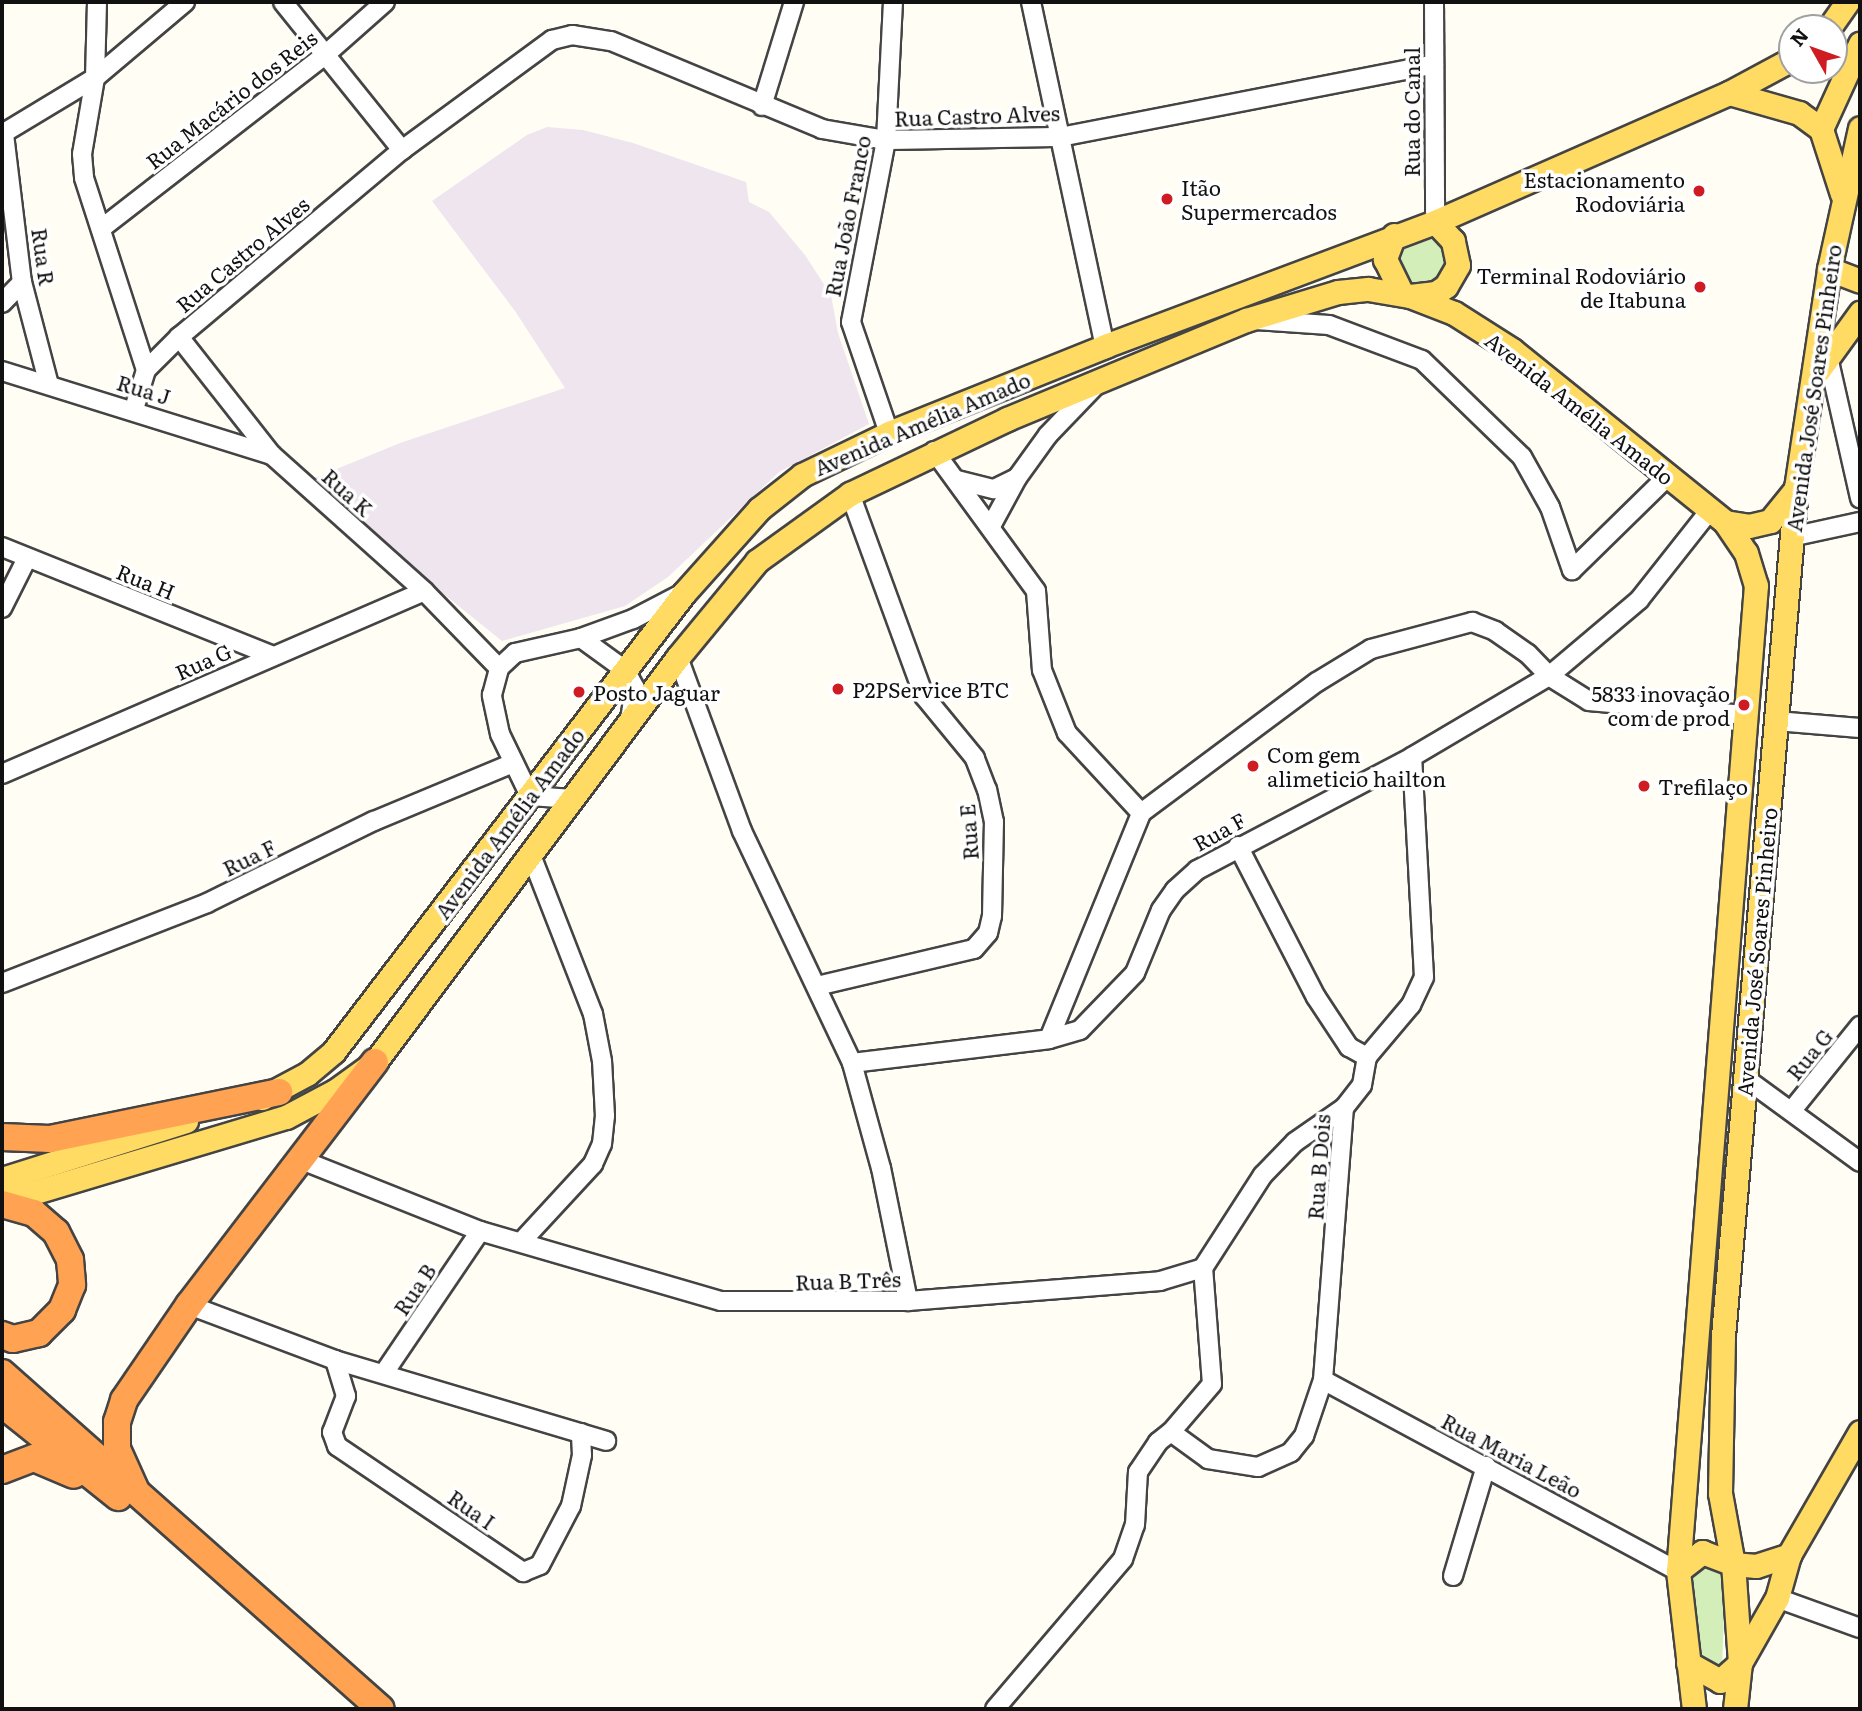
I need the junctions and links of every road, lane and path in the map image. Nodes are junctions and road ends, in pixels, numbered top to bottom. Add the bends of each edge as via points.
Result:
1 (97, 2) edge
2 (185, 2) edge
3 (283, 2) edge
4 (385, 2) edge
5 (794, 2) edge
6 (1031, 2) edge
7 (1434, 2) edge
8 (888, 3) edge
9 (1860, 44) edge
10 (325, 55) junction
11 (1434, 64) junction
12 (1778, 67) edge
13 (95, 78) junction
14 (1729, 93) junction
15 (762, 106) junction
16 (1860, 128) edge
17 (1821, 129) junction
18 (3, 134) edge
19 (1060, 137) junction
20 (886, 140) junction
21 (402, 150) junction
22 (1843, 197) junction
23 (1435, 222) junction
24 (102, 228) junction
25 (1394, 235) junction
26 (1829, 269) junction
27 (1860, 281) edge
28 (22, 282) junction
29 (1406, 295) junction
30 (2, 303) edge
31 (1860, 313) edge
32 (1246, 320) junction
33 (179, 337) junction
34 (1105, 346) junction
35 (1828, 357) junction
36 (146, 370) junction
37 (2, 371) edge
38 (1814, 377) junction
39 (1101, 380) junction
40 (50, 385) junction
41 (134, 409) junction
42 (890, 433) junction
43 (934, 451) junction
44 (272, 455) junction
45 (1668, 476) junction
46 (1017, 478) junction
47 (957, 480) junction
48 (1796, 488) junction
49 (850, 494) junction
50 (1860, 498) edge
51 (1718, 516) junction
52 (1860, 522) edge
53 (991, 526) junction
54 (1791, 537) junction
55 (2, 547) edge
56 (27, 558) junction
57 (424, 591) junction
58 (684, 593) junction
59 (2, 608) edge
60 (581, 638) junction
61 (273, 656) junction
62 (678, 657) junction
63 (499, 668) junction
64 (625, 670) junction
65 (1549, 676) junction
66 (1746, 715) junction
67 (1776, 720) junction
68 (629, 722) junction
69 (1860, 728) edge
70 (1412, 757) junction
71 (513, 763) junction
72 (2, 774) edge
73 (530, 796) junction
74 (573, 799) junction
75 (1141, 813) junction
76 (1238, 846) junction
77 (531, 855) junction
78 (2, 983) edge
79 (817, 986) junction
80 (1860, 1026) edge
81 (1049, 1039) junction
82 (1367, 1057) junction
83 (374, 1062) junction
84 (852, 1063) junction
85 (1745, 1078) junction
86 (279, 1092) junction
87 (1344, 1108) junction
88 (1793, 1110) junction
89 (2, 1137) edge
90 (299, 1160) junction
91 (1860, 1162) edge
92 (2, 1179) edge
93 (2, 1203) edge
94 (480, 1231) junction
95 (522, 1241) junction
96 (1203, 1268) junction
97 (908, 1301) junction
98 (189, 1306) junction
99 (2, 1335) edge
100 (335, 1360) junction
101 (2, 1373) edge
102 (384, 1373) junction
103 (1323, 1380) junction
104 (2, 1404) edge
105 (1171, 1432) junction
106 (1860, 1432) edge
107 (581, 1433) junction
108 (606, 1441) dead end
109 (1486, 1466) junction
110 (2, 1470) edge
111 (131, 1497) junction
112 (1789, 1555) junction
113 (1733, 1564) junction
114 (1678, 1571) junction
115 (1453, 1576) dead end
116 (1777, 1598) junction
117 (1860, 1628) edge
118 (1688, 1663) junction
119 (1740, 1663) junction
120 (381, 1709) edge
121 (995, 1709) edge
122 (1694, 1709) edge
123 (1735, 1709) edge

1 - 13 street
2 - 13 street
3 - 10 street
4 - 10 street, Rua Macário dos Reis
5 - 15 street
6 - 19 street
7 - 11 street, Rua do Canal
8 - 20 street, Rua João Franco
9 - 17 main road
10 - 21 street
10 - 24 street, Rua Macário dos Reis
11 - 19 street, Rua Castro Alves
11 - 23 street, Rua do Canal
12 - 14 main road, Avenida Amélia Amado
13 - 18 street
13 - 24 street via 82,154 84,178
14 - 17 main road via 1799,113
14 - 23 main road, Avenida Amélia Amado
15 - 20 street, Rua Castro Alves via 822,130
15 - 21 street, Rua Castro Alves via 611,41 572,35 552,40
16 - 22 main road, Avenida José Soares Pinheiro
17 - 22 main road
18 - 28 street, Rua R
19 - 20 street, Rua Castro Alves
19 - 34 street
20 - 42 street, Rua João Franco via 851,322
21 - 33 street, Rua Castro Alves
22 - 26 main road, Avenida José Soares Pinheiro
23 - 25 main road, Avenida Amélia Amado
23 - 29 main road via 1453,241 1458,265 1446,286 1436,293
24 - 36 street
25 - 29 main road via 1385,260
25 - 34 main road, Avenida Amélia Amado
26 - 27 main road
26 - 38 main road, Avenida José Soares Pinheiro
28 - 30 street
28 - 40 street, Rua R
29 - 32 main road, Avenida Amélia Amado via 1368,289 1338,292
29 - 45 main road, Avenida Amélia Amado via 1454,313 1512,350
31 - 35 main road
32 - 39 main road, Avenida Amélia Amado
32 - 45 street via 1329,325 1422,360 1522,457 1550,507 1572,570
33 - 36 street, Rua Castro Alves
33 - 44 street, Rua K
34 - 42 main road, Avenida Amélia Amado
35 - 38 main road
35 - 50 street, Avenida José Soares Pinheiro
36 - 41 street, Rua Castro Alves
37 - 40 street, Rua J
38 - 48 main road, Avenida José Soares Pinheiro
39 - 43 main road, Avenida Amélia Amado
39 - 46 street via 1048,435
40 - 41 street, Rua J
41 - 44 street, Rua J
42 - 58 main road, Avenida Amélia Amado via 802,475 770,500
43 - 47 street
43 - 49 main road, Avenida Amélia Amado
44 - 57 street, Rua K
45 - 51 main road, Avenida Amélia Amado
46 - 47 street via 994,489
46 - 53 street
47 - 53 street
48 - 51 main road via 1770,522 1749,526
48 - 54 main road, Avenida José Soares Pinheiro
49 - 62 main road, Avenida Amélia Amado via 757,561
49 - 79 street, Rua E via 924,696 975,758 987,790 994,822 992,916 988,933 974,949
51 - 65 street, Rua F via 1639,600
51 - 66 main road, Avenida José Soares Pinheiro via 1746,553 1756,585
52 - 54 street
53 - 75 street via 1036,591 1042,670 1067,733
54 - 67 main road, Avenida José Soares Pinheiro
55 - 56 street, Rua H
56 - 59 street
56 - 61 street, Rua H
57 - 61 street, Rua G
57 - 63 street, Rua K
58 - 60 street via 634,619
58 - 64 main road, Avenida Amélia Amado
60 - 63 street via 515,653
60 - 64 street
61 - 72 street, Rua G
62 - 68 main road, Avenida Amélia Amado
62 - 79 street via 742,831
63 - 71 street via 492,695
64 - 68 street via 635,688
64 - 73 main road, Avenida Amélia Amado
65 - 66 street via 1589,701
65 - 70 street, Rua F
65 - 75 street via 1528,654 1479,623 1406,636 1329,673
66 - 114 main road, Avenida José Soares Pinheiro
67 - 69 street
67 - 85 main road, Avenida José Soares Pinheiro
68 - 74 main road, Avenida Amélia Amado
70 - 76 street, Rua F
70 - 82 street, Rua B Dois via 1424,977 1411,1005
71 - 73 street
71 - 78 street, Rua F via 374,821 207,903
73 - 74 street
73 - 86 main road, Avenida Amélia Amado via 334,1051
74 - 77 main road, Avenida Amélia Amado
75 - 81 street
76 - 81 street, Rua F via 1175,890 1135,973 1102,1011 1080,1030
76 - 82 street via 1316,997 1349,1047
77 - 83 main road, Avenida Amélia Amado
77 - 95 street via 593,1014 605,1116 602,1144 593,1164
79 - 84 street
80 - 88 street, Rua G
81 - 84 street, Rua F
82 - 87 street, Rua B Dois via 1362,1086
83 - 90 highway
83 - 93 main road, Avenida Amélia Amado via 335,1091 286,1117
84 - 97 street via 881,1168
85 - 88 street
85 - 113 main road, Avenida José Soares Pinheiro via 1723,1349 1720,1493
86 - 89 highway via 50,1139
86 - 92 main road, Avenida Amélia Amado
87 - 96 street via 1295,1142 1263,1175
87 - 103 street, Rua B Dois
88 - 91 street
90 - 94 street, Rua B Três
90 - 98 highway
93 - 99 highway via 34,1213 56,1232 71,1260 72,1285 62,1310 39,1333 13,1339
94 - 95 street, Rua B Três
94 - 102 street, Rua B
95 - 97 street, Rua B Três via 721,1301
96 - 97 street, Rua B Três via 1160,1281
96 - 105 street via 1212,1384
98 - 100 street
98 - 111 highway via 124,1399 117,1422 117,1449
100 - 102 street
100 - 107 street, Rua I via 346,1396 332,1432 337,1446 523,1572 540,1565 571,1507 582,1455
101 - 111 highway
102 - 107 street
103 - 105 street, Rua B Dois via 1304,1436 1291,1452 1258,1467 1208,1459
103 - 109 street, Rua Maria Leão
104 - 111 highway
105 - 121 street via 1146,1456 1138,1472 1135,1525 1124,1559
106 - 112 main road
107 - 108 street
109 - 114 street, Rua Maria Leão
109 - 115 street
110 - 111 highway via 34,1458 49,1461
111 - 120 highway
112 - 113 main road via 1770,1564
112 - 116 main road
113 - 114 main road via 1702,1552
113 - 119 main road, Avenida José Soares Pinheiro
114 - 118 main road, Avenida José Soares Pinheiro
116 - 117 street
116 - 119 main road
118 - 119 main road via 1720,1681
118 - 122 main road, Avenida José Soares Pinheiro
119 - 123 main road, Avenida José Soares Pinheiro

